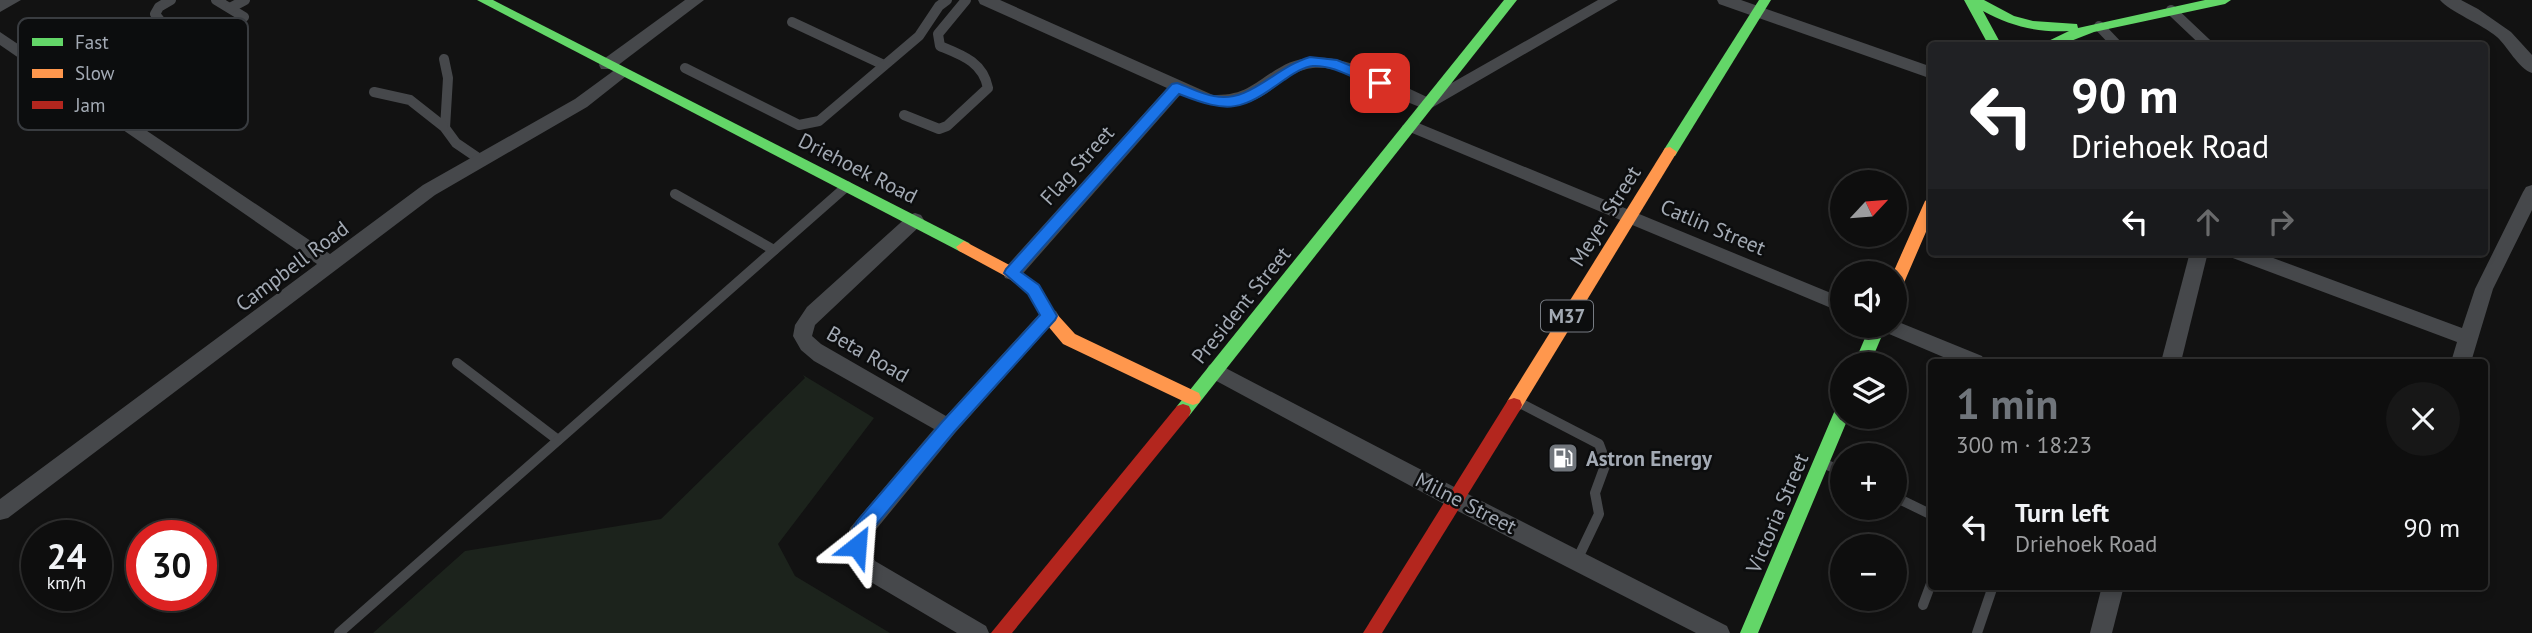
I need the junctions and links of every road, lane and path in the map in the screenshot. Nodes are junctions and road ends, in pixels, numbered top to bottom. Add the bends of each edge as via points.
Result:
1 (13, 0) edge
2 (171, 0) edge
3 (216, 0) edge
4 (245, 0) edge
5 (483, 0) edge
6 (696, 0) edge
7 (966, 0) edge
8 (986, 0) edge
9 (1511, 0) edge
10 (1610, 0) edge
11 (1726, 0) edge
12 (1973, 0) edge
13 (2225, 0) edge
14 (2448, 0) edge
15 (945, 1) edge
16 (1761, 6) edge
17 (0, 7) edge
18 (230, 8) junction
19 (2170, 10) junction
20 (244, 17) dead end
21 (158, 18) edge
22 (792, 22) dead end
23 (2095, 27) junction
24 (0, 37) edge
25 (1994, 42) edge
26 (2055, 42) edge
27 (2113, 42) edge
28 (2205, 42) edge
29 (18, 50) edge
30 (444, 59) dead end
31 (884, 65) junction
32 (2532, 67) edge
33 (685, 68) dead end
34 (615, 69) junction
35 (1928, 70) edge
36 (1177, 88) junction
37 (374, 92) dead end
38 (1427, 104) junction
39 (904, 115) dead end
40 (443, 126) junction
41 (1411, 126) junction
42 (135, 130) edge
43 (481, 160) junction
44 (846, 186) junction
45 (2532, 192) edge
46 (675, 194) dead end
47 (1928, 210) edge
48 (1629, 217) junction
49 (915, 220) junction
50 (774, 250) junction
51 (2198, 256) edge
52 (2248, 256) edge
53 (1906, 261) edge
54 (332, 265) junction
55 (1012, 273) junction
56 (1830, 301) edge
57 (1049, 316) junction
58 (1907, 334) edge
59 (2468, 338) junction
60 (1968, 359) edge
61 (2172, 359) edge
62 (2462, 359) edge
63 (457, 363) dead end
64 (1216, 371) junction
65 (1193, 398) junction
66 (1515, 400) junction
67 (948, 427) junction
68 (1835, 429) edge
69 (558, 440) junction
70 (1821, 462) junction
71 (1830, 466) edge
72 (1454, 498) junction
73 (1907, 503) edge
74 (0, 511) edge
75 (1928, 513) edge
76 (1577, 560) junction
77 (1929, 590) edge
78 (1992, 590) edge
79 (2112, 590) edge
80 (1923, 605) dead end
81 (339, 633) edge
82 (978, 633) edge
83 (1000, 633) edge
84 (1372, 633) edge
85 (1719, 633) edge
86 (1749, 633) edge
87 (1977, 633) edge
88 (2101, 633) edge

1 - 17 street
2 - 21 lane via 159,6
3 - 18 lane
4 - 18 lane
5 - 34 street, Driehoek Road
6 - 34 street, Campbell Road
7 - 39 lane via 938,40 940,46 978,64 988,88 939,129
8 - 36 street
9 - 38 street, President Street
10 - 38 street
11 - 16 street
12 - 23 street via 2015,24
12 - 25 street
13 - 19 street
14 - 32 street via 2497,27
15 - 31 lane via 919,36
16 - 35 street
16 - 48 street, Meyer Street / M37
18 - 20 lane
19 - 23 street
19 - 28 lane
22 - 31 lane
23 - 26 street
23 - 27 lane
24 - 29 street
30 - 40 lane via 449,74
31 - 33 lane via 819,121 799,125
34 - 43 street, Campbell Road via 581,103
34 - 44 street, Driehoek Road
36 - 38 street via 1231,103 1250,98 1290,69 1321,62
36 - 55 street, Flag Street
37 - 40 lane via 410,100
38 - 41 street, President Street
40 - 43 lane via 448,136
41 - 48 street, Catlin Street
41 - 64 street, President Street
42 - 54 street
43 - 54 street, Campbell Road via 429,190
44 - 49 street, Driehoek Road
44 - 50 lane
45 - 59 street via 2484,289
46 - 50 lane
47 - 53 street
48 - 56 street, Catlin Street
48 - 66 street, Meyer Street / M37
49 - 55 street, Driehoek Road
49 - 67 street, Beta Road via 814,312 803,324 802,334 806,344 821,355
50 - 69 lane
51 - 61 street
52 - 59 street
54 - 74 street, Campbell Road
55 - 57 street, Driehoek Road via 1034,290
57 - 65 street, Driehoek Road via 1069,339
57 - 67 street
58 - 60 street
59 - 62 street
63 - 69 lane
64 - 65 street, President Street
64 - 72 street, Milne Street
65 - 83 street, President Street
66 - 72 street, Meyer Street / M37
66 - 76 lane via 1600,444 1606,453 1594,494 1599,514
67 - 82 street via 864,526 857,546 867,568
68 - 70 street, Victoria Street
69 - 81 lane
70 - 71 lane
70 - 86 street, Victoria Street
72 - 76 street, Milne Street
72 - 84 street, Meyer Street / M37
73 - 75 lane
76 - 85 street, Milne Street
77 - 80 lane
78 - 87 lane
79 - 88 street

